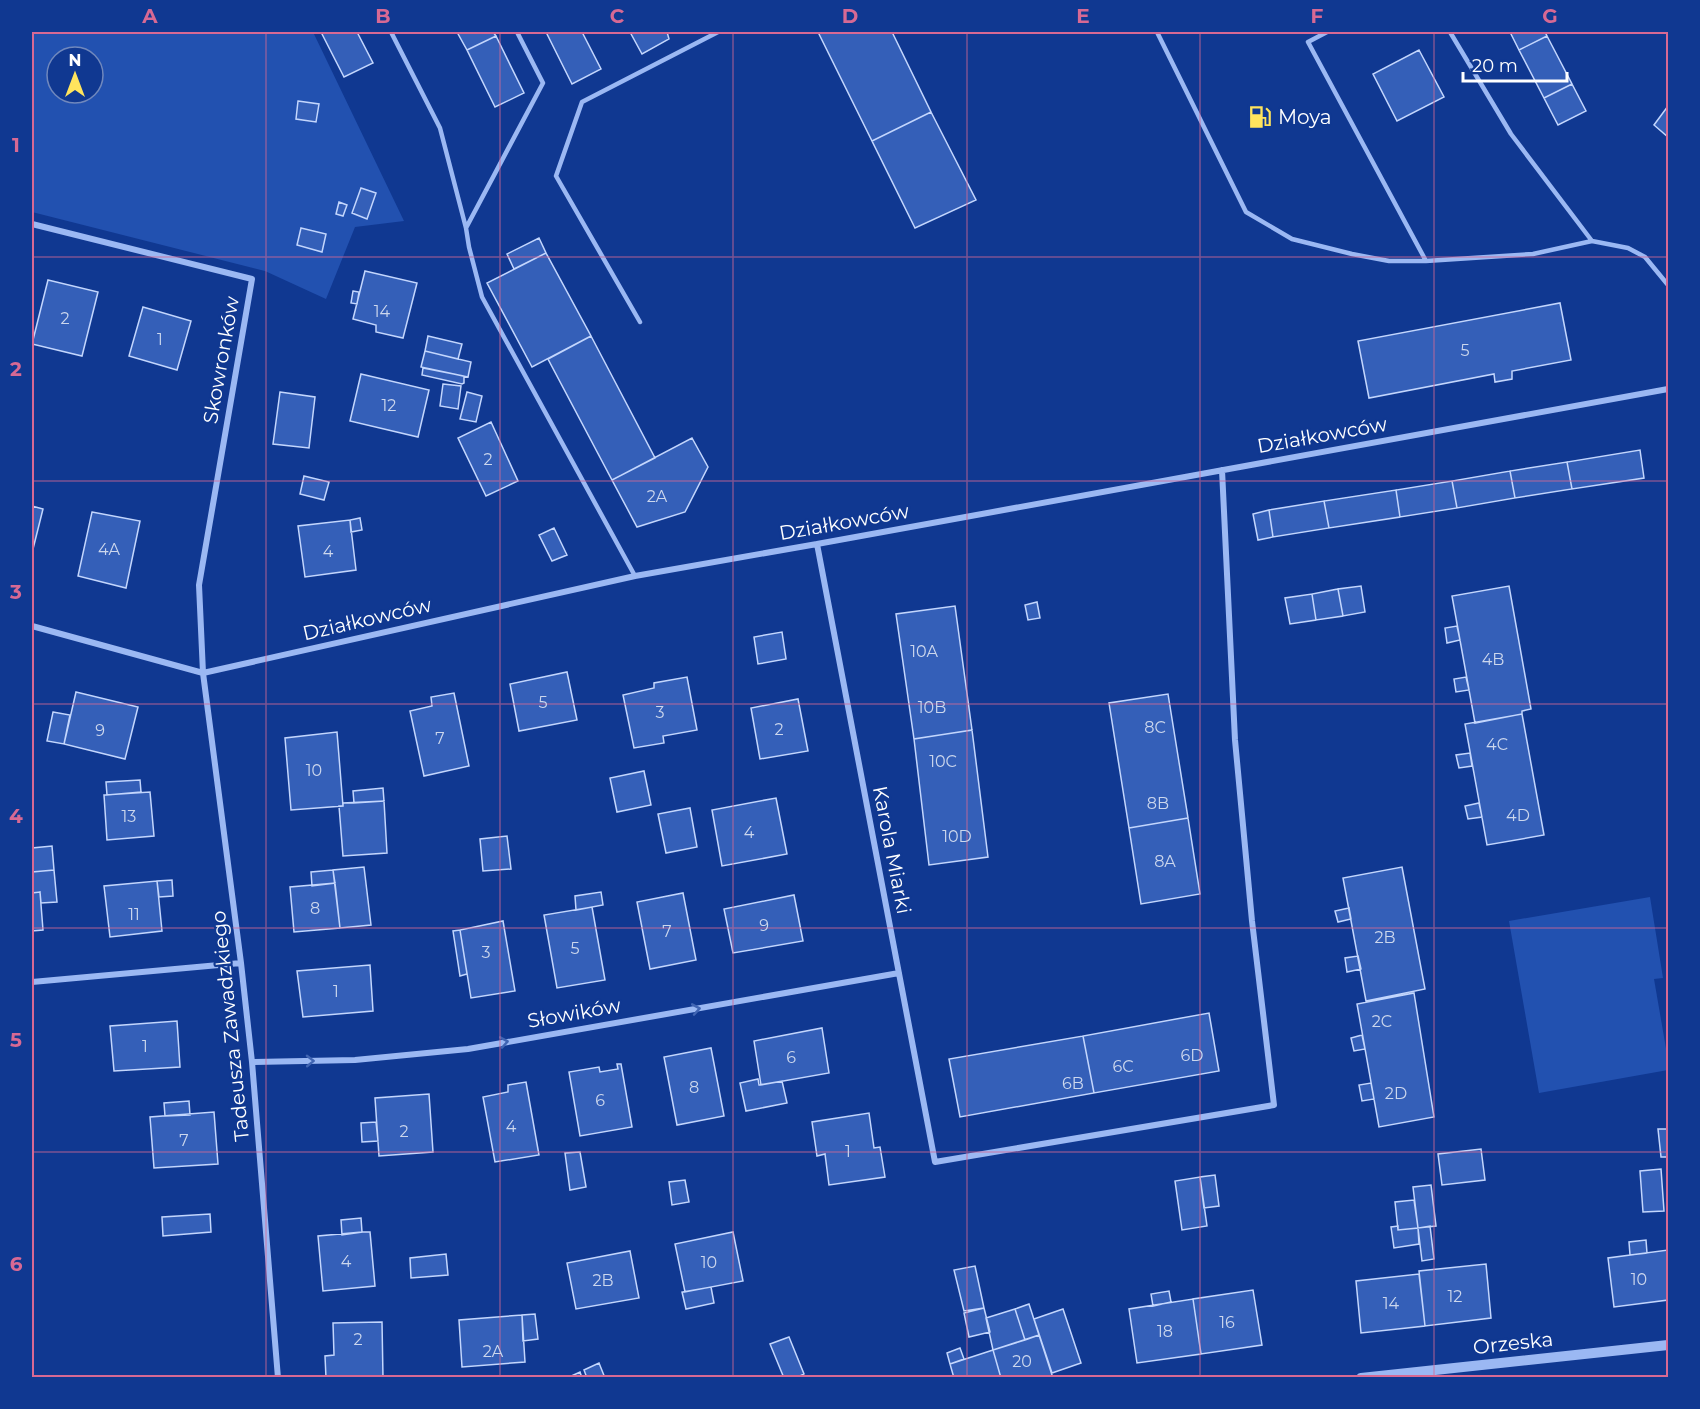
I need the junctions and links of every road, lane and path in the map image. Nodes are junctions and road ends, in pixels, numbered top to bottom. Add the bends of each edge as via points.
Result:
1 (391, 32) edge
2 (517, 32) edge
3 (717, 32) edge
4 (1157, 32) edge
5 (1327, 32) edge
6 (1450, 32) edge
7 (32, 224) edge
8 (466, 228) junction
9 (1592, 242) junction
10 (1426, 261) junction
11 (1668, 285) edge
12 (640, 322) dead end
13 (1668, 388) edge
14 (1222, 470) junction
15 (816, 544) junction
16 (635, 576) junction
17 (32, 626) edge
18 (203, 673) junction
19 (241, 963) junction
20 (899, 973) junction
21 (32, 982) edge
22 (252, 1062) junction
23 (1668, 1345) edge
24 (278, 1377) edge
25 (1361, 1377) edge

1 - 8 lane via 440,128
2 - 8 lane via 543,83
3 - 12 lane via 582,102 556,176
4 - 10 lane via 1246,212 1292,239 1389,261
5 - 10 lane via 1308,42
6 - 9 lane via 1511,134
7 - 18 street, Skowronków via 252,279 199,585
8 - 16 lane via 482,297
9 - 10 lane via 1533,254
9 - 11 lane via 1628,248 1645,257
13 - 14 street, Działkowców
14 - 15 street, Działkowców
14 - 20 street, Karola Miarki via 1234,740 1274,1105 935,1162
15 - 16 street, Działkowców
15 - 20 street, Karola Miarki
16 - 18 street, Działkowców
17 - 18 street, Działkowców
18 - 19 street, Tadeusza Zawadzkiego
19 - 21 street
19 - 22 street, Tadeusza Zawadzkiego
22 -> 20 street, Słowików via 356,1060 468,1049
22 - 24 street, Tadeusza Zawadzkiego
23 - 25 street, Orzeska

